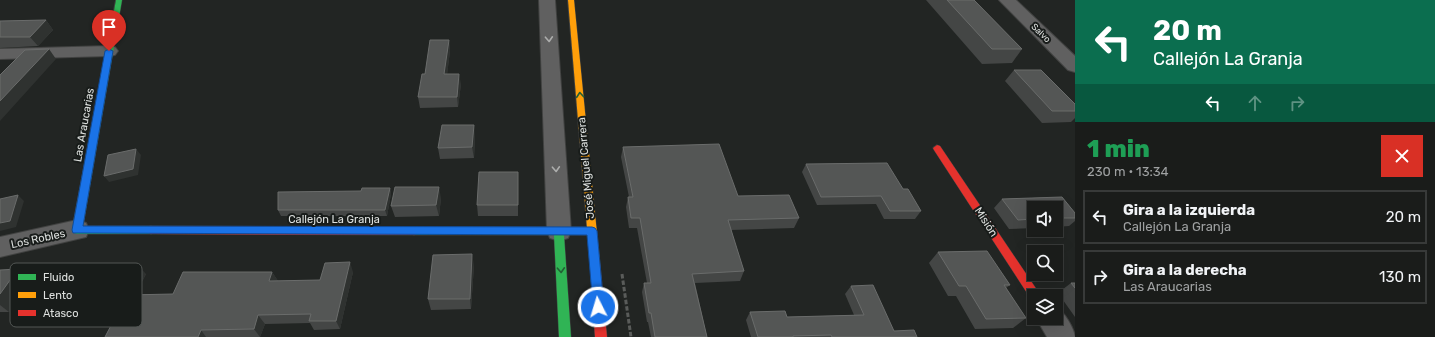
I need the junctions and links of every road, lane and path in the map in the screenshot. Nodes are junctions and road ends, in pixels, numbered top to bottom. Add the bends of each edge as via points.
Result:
1 (119, 0) edge
2 (547, 0) edge
3 (571, 0) edge
4 (1007, 0) edge
5 (109, 51) junction
6 (0, 54) edge
7 (1075, 66) edge
8 (937, 148) dead end
9 (77, 230) junction
10 (559, 231) junction
11 (592, 231) junction
12 (0, 247) edge
13 (1030, 289) edge
14 (1054, 325) edge
15 (565, 337) edge
16 (601, 337) edge
17 (1062, 337) edge

1 - 5 street, Las Araucarias
2 -> 10 street
11 -> 3 street, José Miguel Carrera
4 - 7 street, Salvo
5 - 6 street
5 - 9 street, Las Araucarias
8 - 13 street, Misión
9 - 10 street, Callejón La Granja
9 - 12 street, Los Robles
10 - 11 street, Callejón La Granja
10 -> 15 street
11 - 16 street, José Miguel Carrera
14 - 17 street

